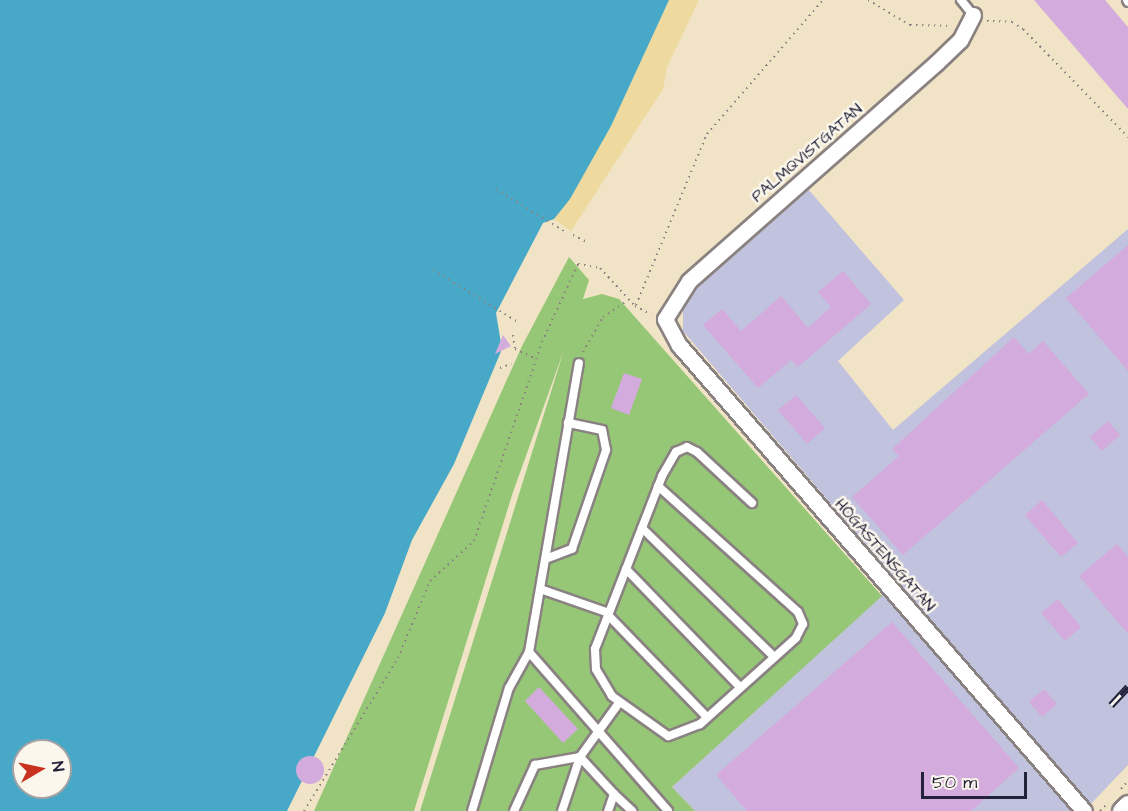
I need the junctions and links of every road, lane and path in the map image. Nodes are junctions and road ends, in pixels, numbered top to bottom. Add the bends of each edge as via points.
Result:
1 (823, 0) edge
2 (868, 0) edge
3 (961, 0) edge
4 (971, 20) junction
5 (1128, 137) edge
6 (496, 189) dead end
7 (567, 232) dead end
8 (573, 235) dead end
9 (587, 242) dead end
10 (433, 270) dead end
11 (628, 300) junction
12 (635, 306) junction
13 (665, 319) junction
14 (518, 322) dead end
15 (513, 335) dead end
16 (536, 359) junction
17 (579, 363) joint
18 (511, 364) dead end
19 (500, 368) dead end
20 (568, 423) junction
21 (658, 486) junction
22 (752, 503) dead end
23 (642, 528) junction
24 (548, 558) junction
25 (626, 569) junction
26 (543, 590) junction
27 (608, 614) junction
28 (529, 652) junction
29 (774, 657) junction
30 (740, 687) junction
31 (619, 703) junction
32 (707, 717) junction
33 (596, 728) junction
34 (580, 757) junction
35 (614, 794) junction
36 (1128, 806) edge
37 (1075, 808) edge
38 (304, 811) edge
39 (472, 811) edge
40 (514, 811) edge
41 (562, 811) edge
42 (608, 811) edge
43 (632, 811) edge
44 (668, 811) edge
45 (1123, 811) edge

1 - 12 path via 707,134
2 - 4 path via 910,25
3 - 4 lane
4 - 5 path via 994,20 1023,29
4 - 13 street, PALMQVISTGATAN via 936,63 689,281
6 - 7 path
8 - 9 path
10 - 14 path
11 - 12 path
11 - 16 path via 600,268 578,264
11 - 17 path via 593,330
12 - 13 path
13 - 37 street, HÖGASTENSGATAN via 679,345
15 - 16 path via 514,349
16 - 38 path via 474,541 430,581 398,658
17 - 20 lane
18 - 19 path
20 - 24 lane
20 - 24 lane via 602,430 606,450 572,549
21 - 22 lane via 676,452 687,447
21 - 23 lane
21 - 29 lane via 800,614 802,630
23 - 25 lane
23 - 29 lane
24 - 26 lane
25 - 27 lane
25 - 30 lane
26 - 27 lane
26 - 28 lane
27 - 31 lane via 595,662
27 - 32 lane
28 - 33 lane
28 - 39 lane via 509,688
29 - 30 lane
30 - 32 lane
31 - 32 lane via 668,736 685,733
31 - 33 lane
33 - 34 lane
33 - 44 lane
34 - 35 lane
34 - 40 lane via 535,765
34 - 41 lane
35 - 42 lane
35 - 43 lane
36 - 45 street

